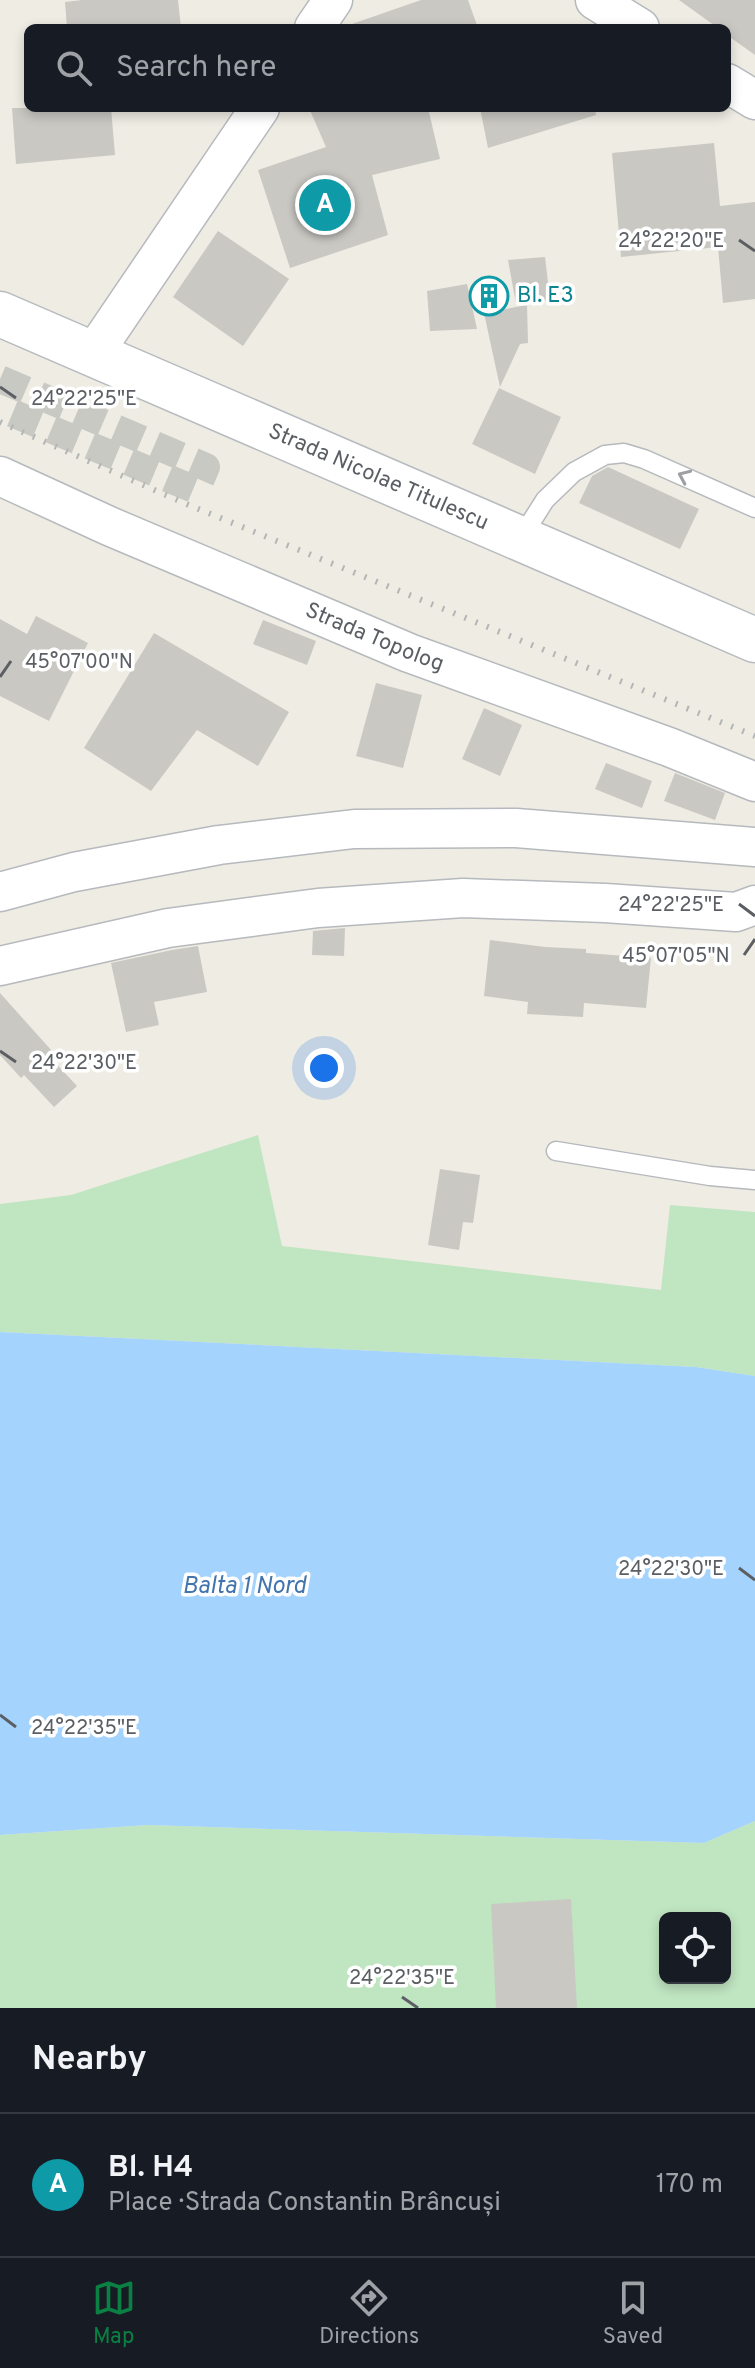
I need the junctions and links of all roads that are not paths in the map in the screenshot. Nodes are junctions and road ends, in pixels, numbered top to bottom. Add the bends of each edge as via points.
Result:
1 (333, 0) edge
2 (595, 0) edge
3 (317, 24) edge
4 (634, 24) edge
5 (731, 85) edge
6 (755, 100) edge
7 (257, 112) edge
8 (0, 314) edge
9 (93, 354) junction
10 (0, 476) edge
11 (755, 508) edge
12 (521, 538) junction
13 (755, 640) edge
14 (755, 782) edge
15 (755, 847) edge
16 (0, 892) edge
17 (755, 905) edge
18 (0, 966) edge
19 (556, 1151) dead end
20 (755, 1180) edge

1 - 3 street
2 - 4 street
5 - 6 street
7 - 9 street
8 - 9 main road, Strada Nicolae Titulescu
9 - 12 main road, Strada Nicolae Titulescu
10 - 14 street, Strada Topolog via 409,653
11 -> 12 lane via 644,459 605,455 574,472 545,500
12 - 13 main road, Strada Nicolae Titulescu
15 - 16 street via 516,828 354,829 219,845 74,872
17 - 18 street via 736,912 463,898 318,908 168,928
19 - 20 lane

